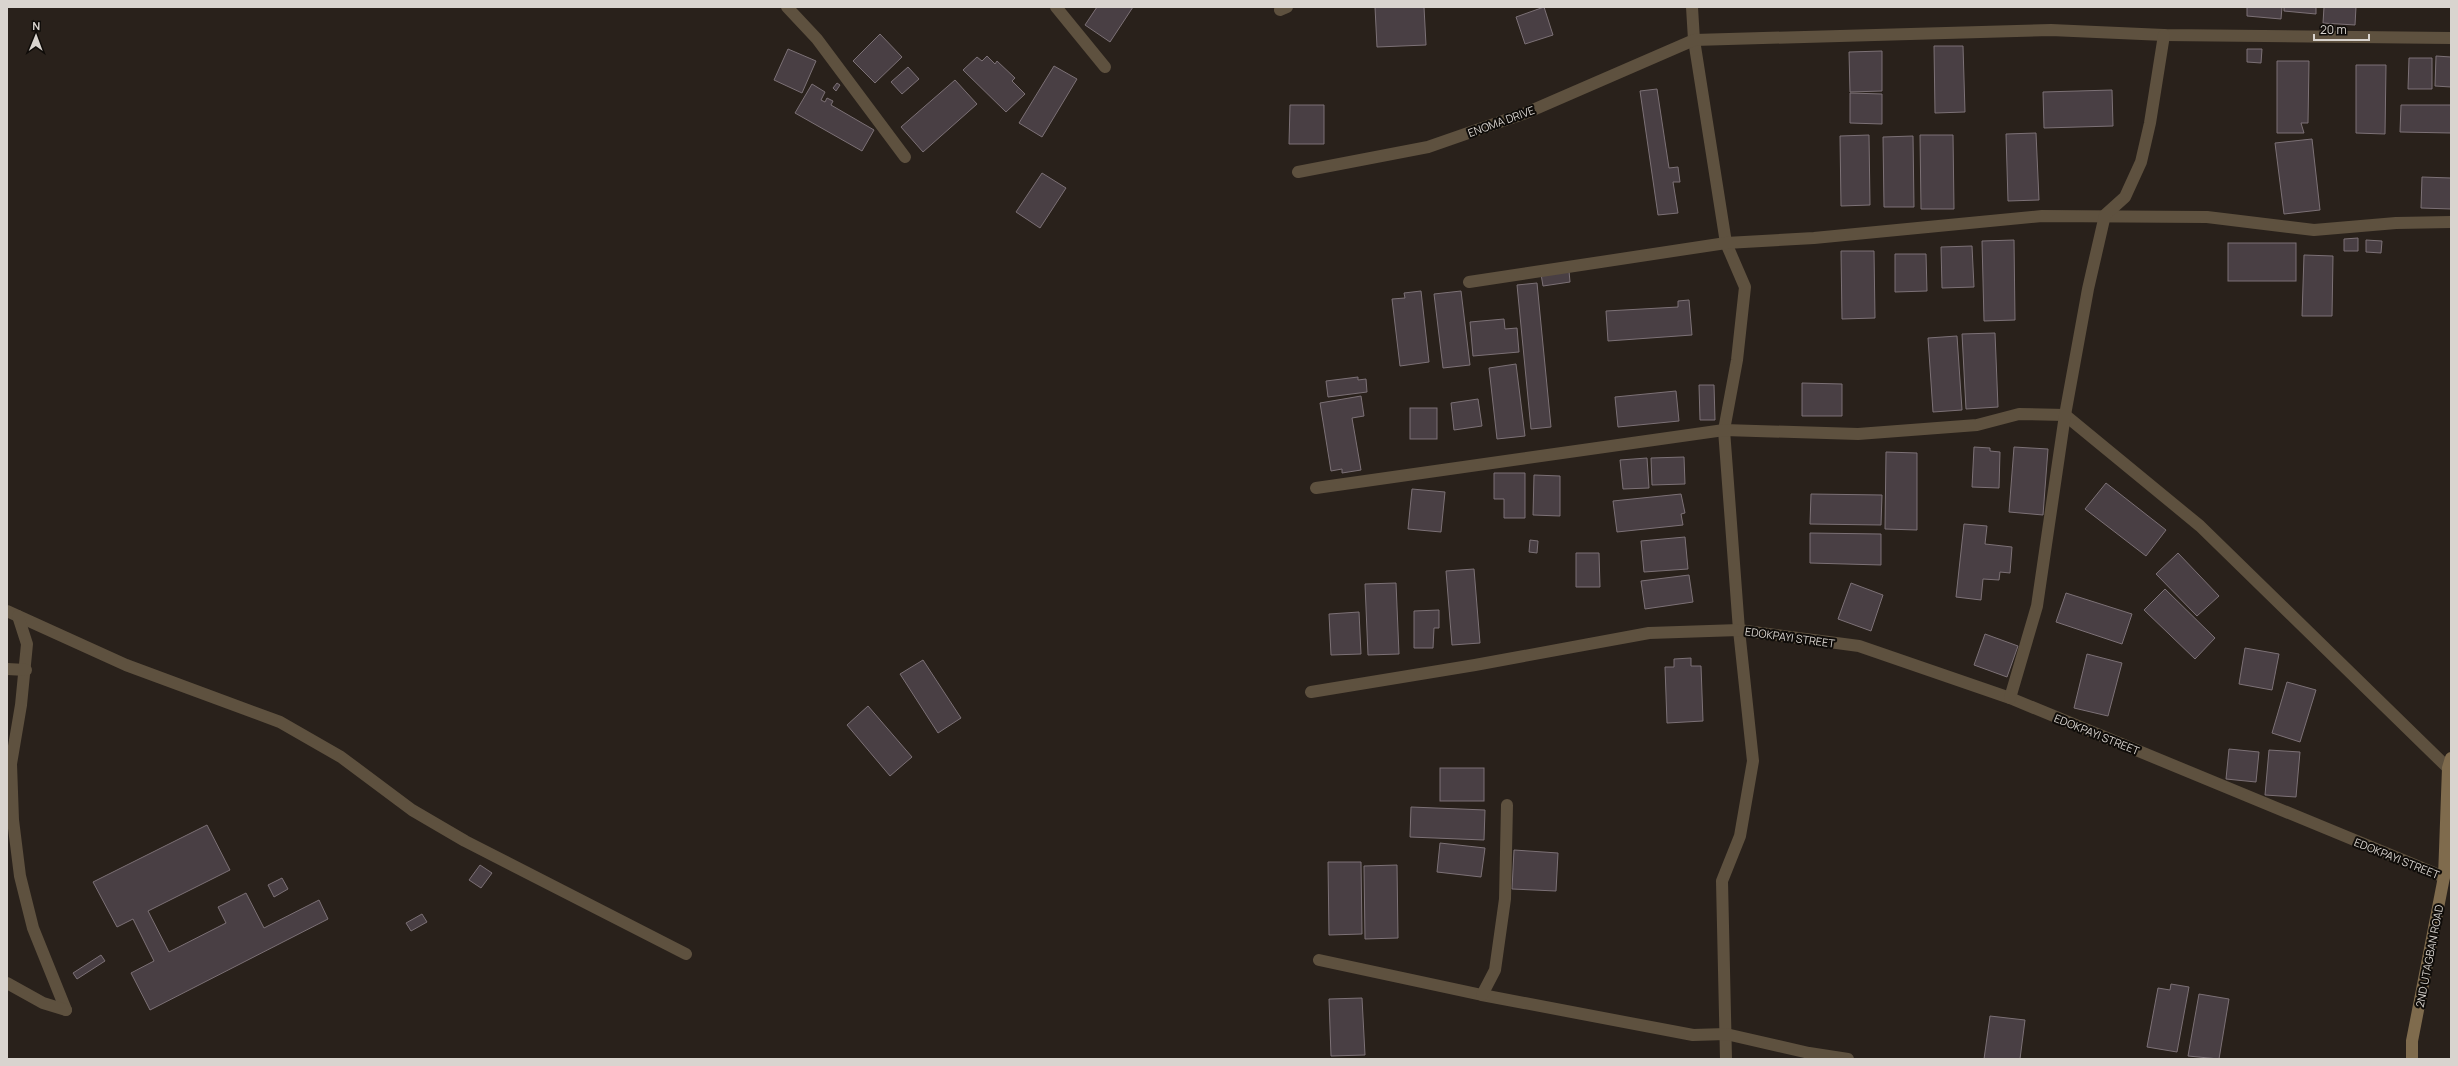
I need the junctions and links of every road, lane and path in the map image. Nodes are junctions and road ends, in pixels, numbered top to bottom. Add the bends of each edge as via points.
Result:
1 (787, 7) edge
2 (1056, 7) edge
3 (1692, 7) edge
4 (2164, 35) junction
5 (2451, 38) edge
6 (1694, 40) junction
7 (1105, 67) dead end
8 (906, 157) dead end
9 (1298, 172) dead end
10 (2105, 215) junction
11 (2451, 222) edge
12 (1726, 243) junction
13 (1469, 282) dead end
14 (2065, 415) junction
15 (1724, 430) junction
16 (1316, 488) dead end
17 (7, 611) edge
18 (18, 616) junction
19 (1739, 630) junction
20 (7, 669) edge
21 (26, 670) junction
22 (1310, 692) dead end
23 (2010, 698) junction
24 (2449, 763) edge
25 (1507, 806) dead end
26 (2444, 877) junction
27 (686, 954) dead end
28 (1319, 960) dead end
29 (7, 983) edge
30 (1482, 995) junction
31 (1726, 1034) junction
32 (1726, 1059) edge
33 (1848, 1059) edge
34 (2412, 1059) edge

1 - 8 street via 817,39
2 - 7 street
3 - 6 street
4 - 5 street
4 - 6 street via 2052,30
4 - 10 street via 2141,162 2125,197
6 - 9 street, ENOMA DRIVE via 1526,113 1428,147
6 - 12 street
10 - 11 street via 2207,218 2314,230 2396,223
10 - 12 street via 2042,216 1814,238
10 - 14 street via 2088,289
12 - 13 street
12 - 15 street via 1745,287 1737,360
14 - 15 street via 2019,414 1977,425 1858,434
14 - 23 street via 2037,606
14 - 24 street via 2200,526
15 - 16 street
15 - 19 street
17 - 18 street
18 - 21 street via 27,644
18 - 27 street via 126,665 280,722 341,757 412,810 459,837
19 - 22 street, EDOKPAYI STREET via 1649,633
19 - 23 street, EDOKPAYI STREET via 1859,646
19 - 31 street via 1753,761 1740,836 1722,881
20 - 21 street
21 - 29 street via 11,764 13,820 20,876 33,928 66,1010 43,1003
23 - 26 street, EDOKPAYI STREET
24 - 26 street, 2ND UTAGBAN ROAD
25 - 30 street via 1505,899 1495,970
26 - 34 street, 2ND UTAGBAN ROAD via 2412,1041
28 - 30 street
30 - 31 street via 1694,1035
31 - 32 street
31 - 33 street

